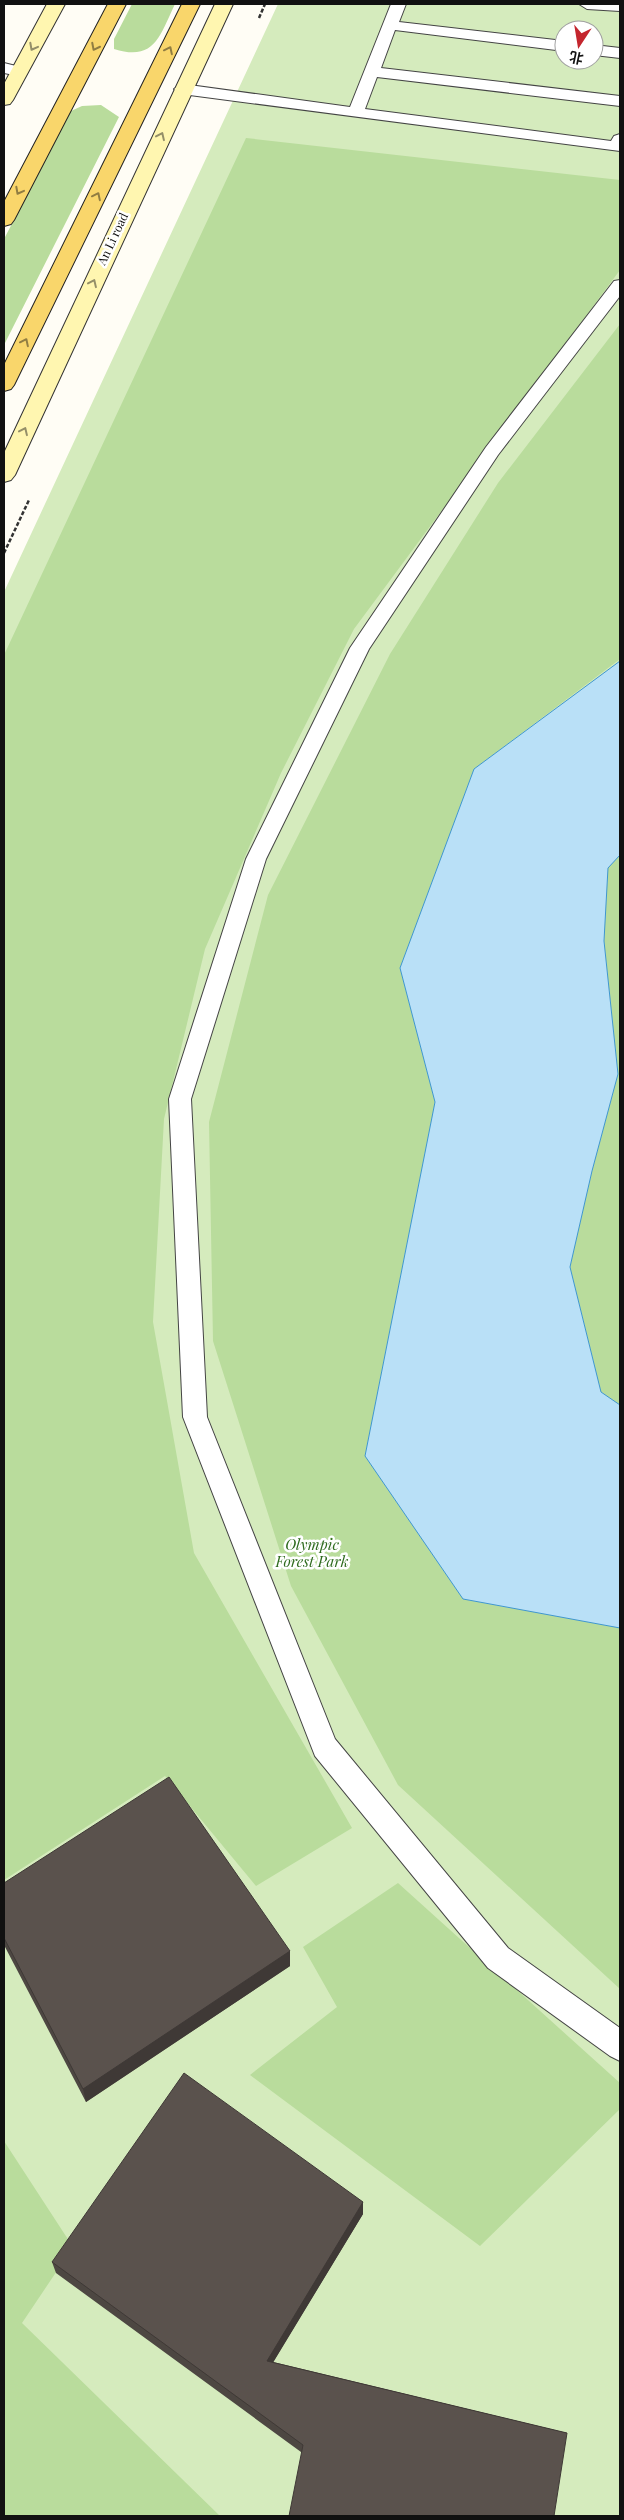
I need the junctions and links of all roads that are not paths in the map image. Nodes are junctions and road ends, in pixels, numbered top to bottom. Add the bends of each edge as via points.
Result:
1 (56, 4) edge
2 (117, 4) edge
3 (191, 4) edge
4 (224, 4) edge
5 (398, 4) edge
6 (588, 4) edge
7 (620, 7) edge
8 (390, 25) junction
9 (554, 45) edge
10 (604, 51) edge
11 (620, 53) edge
12 (12, 70) edge
13 (372, 72) junction
14 (182, 89) junction
15 (4, 100) edge
16 (620, 101) edge
17 (356, 112) junction
18 (620, 139) edge
19 (4, 220) edge
20 (620, 285) edge
21 (4, 385) edge
22 (4, 475) edge
23 (620, 2046) edge

1 -> 12 street
2 -> 19 main road
21 -> 3 main road
4 - 14 street, An Li road
5 - 8 lane
6 - 7 lane
8 - 9 lane
8 - 13 lane
10 - 11 lane
12 - 15 street
13 - 16 lane
13 - 17 lane
14 - 17 lane
22 -> 14 street, An Li road
17 - 18 lane via 618,147
20 - 23 lane via 492,450 360,648 256,859 180,1099 196,1417 325,1748 498,1958

